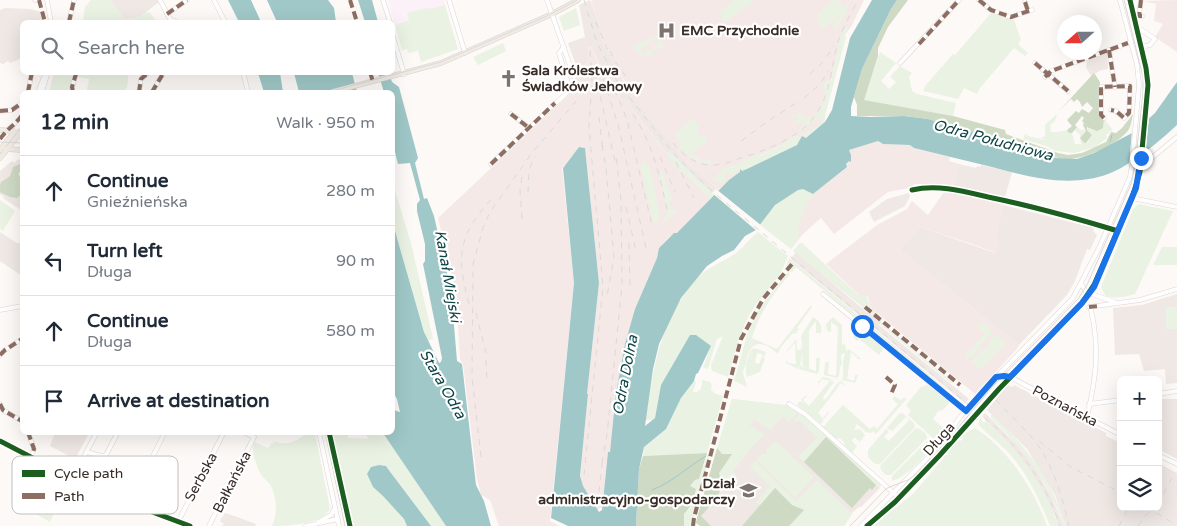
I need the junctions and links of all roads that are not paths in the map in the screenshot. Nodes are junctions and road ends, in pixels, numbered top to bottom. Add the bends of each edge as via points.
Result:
1 (47, 0) edge
2 (74, 0) edge
3 (160, 0) edge
4 (187, 0) edge
5 (214, 0) edge
6 (383, 0) edge
7 (449, 0) edge
8 (547, 0) edge
9 (578, 0) edge
10 (959, 0) edge
11 (979, 0) edge
12 (1120, 0) edge
13 (1130, 0) edge
14 (1141, 0) edge
15 (1025, 2) dead end
16 (167, 14) junction
17 (552, 14) junction
18 (1142, 16) dead end
19 (52, 20) edge
20 (70, 20) edge
21 (172, 20) edge
22 (223, 20) edge
23 (389, 20) edge
24 (1140, 29) dead end
25 (1131, 42) junction
26 (395, 43) edge
27 (1141, 47) junction
28 (564, 48) junction
29 (1109, 50) junction
30 (465, 53) junction
31 (900, 63) dead end
32 (1035, 63) dead end
33 (1145, 64) junction
34 (1137, 65) junction
35 (404, 74) junction
36 (31, 75) edge
37 (45, 75) edge
38 (45, 75) edge
39 (76, 75) edge
40 (146, 75) edge
41 (161, 75) edge
42 (244, 75) edge
43 (1046, 76) junction
44 (574, 77) dead end
45 (1115, 87) junction
46 (28, 90) edge
47 (39, 90) edge
48 (42, 90) edge
49 (73, 90) edge
50 (139, 90) edge
51 (153, 90) edge
52 (248, 90) edge
53 (340, 90) edge
54 (1068, 91) dead end
55 (20, 104) edge
56 (1111, 110) dead end
57 (0, 111) edge
58 (511, 114) dead end
59 (1104, 118) dead end
60 (528, 128) junction
61 (0, 130) edge
62 (20, 131) edge
63 (1177, 137) edge
64 (2, 149) edge
65 (20, 150) edge
66 (0, 158) edge
67 (491, 164) dead end
68 (1140, 164) junction
69 (912, 190) dead end
70 (1132, 198) junction
71 (1177, 207) edge
72 (1109, 228) junction
73 (1118, 231) junction
74 (1081, 283) junction
75 (1177, 289) edge
76 (1090, 293) junction
77 (823, 294) dead end
78 (1117, 302) junction
79 (20, 306) edge
80 (0, 310) edge
81 (20, 340) edge
82 (0, 355) edge
83 (1010, 363) junction
84 (996, 377) junction
85 (1010, 377) junction
86 (1177, 391) edge
87 (1162, 393) edge
88 (1117, 401) edge
89 (0, 404) edge
90 (789, 404) dead end
91 (1090, 404) junction
92 (5, 411) junction
93 (966, 411) junction
94 (0, 415) edge
95 (1087, 417) junction
96 (20, 420) edge
97 (1117, 433) edge
98 (29, 435) edge
99 (96, 435) edge
100 (116, 435) edge
101 (164, 435) edge
102 (222, 435) edge
103 (250, 435) edge
104 (321, 435) edge
105 (0, 441) edge
106 (87, 452) junction
107 (29, 456) edge
108 (31, 456) edge
109 (85, 456) edge
110 (101, 456) edge
111 (101, 456) edge
112 (154, 456) edge
113 (1162, 457) edge
114 (1177, 464) edge
115 (894, 493) junction
116 (899, 498) junction
117 (336, 508) junction
118 (156, 514) edge
119 (331, 515) junction
120 (338, 520) junction
121 (178, 522) junction
122 (316, 523) junction
123 (190, 526) edge
124 (209, 526) edge
125 (306, 526) edge
126 (339, 526) edge
127 (861, 526) edge
128 (867, 526) edge

1 - 19 street
2 - 20 street
3 - 16 street
4 - 16 street
5 - 22 street
6 - 23 street
7 - 30 street
8 - 17 street
9 - 17 main road
10 - 31 street
11 - 15 street via 991,10 1011,17 1030,11
12 - 25 street, Długa
13 - 27 street, Długa
14 - 18 street via 1139,16
16 - 21 street
17 - 28 street
17 - 30 main road
24 - 27 street via 1155,39 1150,45
25 - 29 street
25 - 34 street, Długa
26 - 35 street
27 - 33 street, Długa
28 - 44 street
28 - 60 street via 559,53 570,89
29 - 43 street via 1051,71
29 - 45 street
30 - 35 main road
32 - 43 street
33 - 34 street
33 - 68 street, Długa via 1148,85
34 - 72 street, Długa via 1140,85 1132,165 1127,186
35 - 53 main road
36 - 46 street
37 - 47 street
38 - 48 street
39 - 49 street
40 - 50 street via 141,79
41 - 51 street
42 - 52 street
43 - 54 street
45 - 56 street via 1130,86 1130,109 1124,118
45 - 59 street via 1101,87
55 - 57 street via 9,111
58 - 60 street
60 - 67 street
61 - 62 main road
62 - 64 main road
63 - 68 street via 1149,161
64 - 65 main road
64 - 66 main road
68 - 70 street, Długa
69 - 72 street via 948,188
70 - 71 street
70 - 73 street, Długa
72 - 73 street
72 - 74 street, Długa
73 - 76 street, Długa
74 - 76 street
74 - 83 street, Długa via 1062,311
75 - 78 street via 1140,300
76 - 78 street
76 - 85 street, Długa
77 - 93 street
78 - 91 street via 1090,308 1096,332 1097,358
79 - 80 street
81 - 82 street
83 - 84 street, Długa
83 - 85 street
84 - 85 street, Poznańska
84 - 93 street, Długa
85 - 95 street, Poznańska
85 - 116 street, Długa
86 - 87 street
88 - 91 street
89 - 92 street
90 - 115 street via 805,414
91 - 95 street
92 - 94 street
92 - 96 street
93 - 115 street, Długa
95 - 97 street, Poznańska
98 - 108 street via 34,449
99 - 106 street
100 - 111 street via 106,455
101 - 112 street
102 - 121 street, Serbska
103 - 124 street, Bałkańska via 254,437
104 - 117 street
105 - 107 street
106 - 109 street
106 - 110 street
113 - 114 street
115 - 116 street
115 - 127 street, Długa
116 - 128 street, Długa
117 - 119 street
117 - 120 street
118 - 121 street
119 - 120 street
119 - 122 street
120 - 122 street
120 - 126 street
121 - 123 street
122 - 125 street

